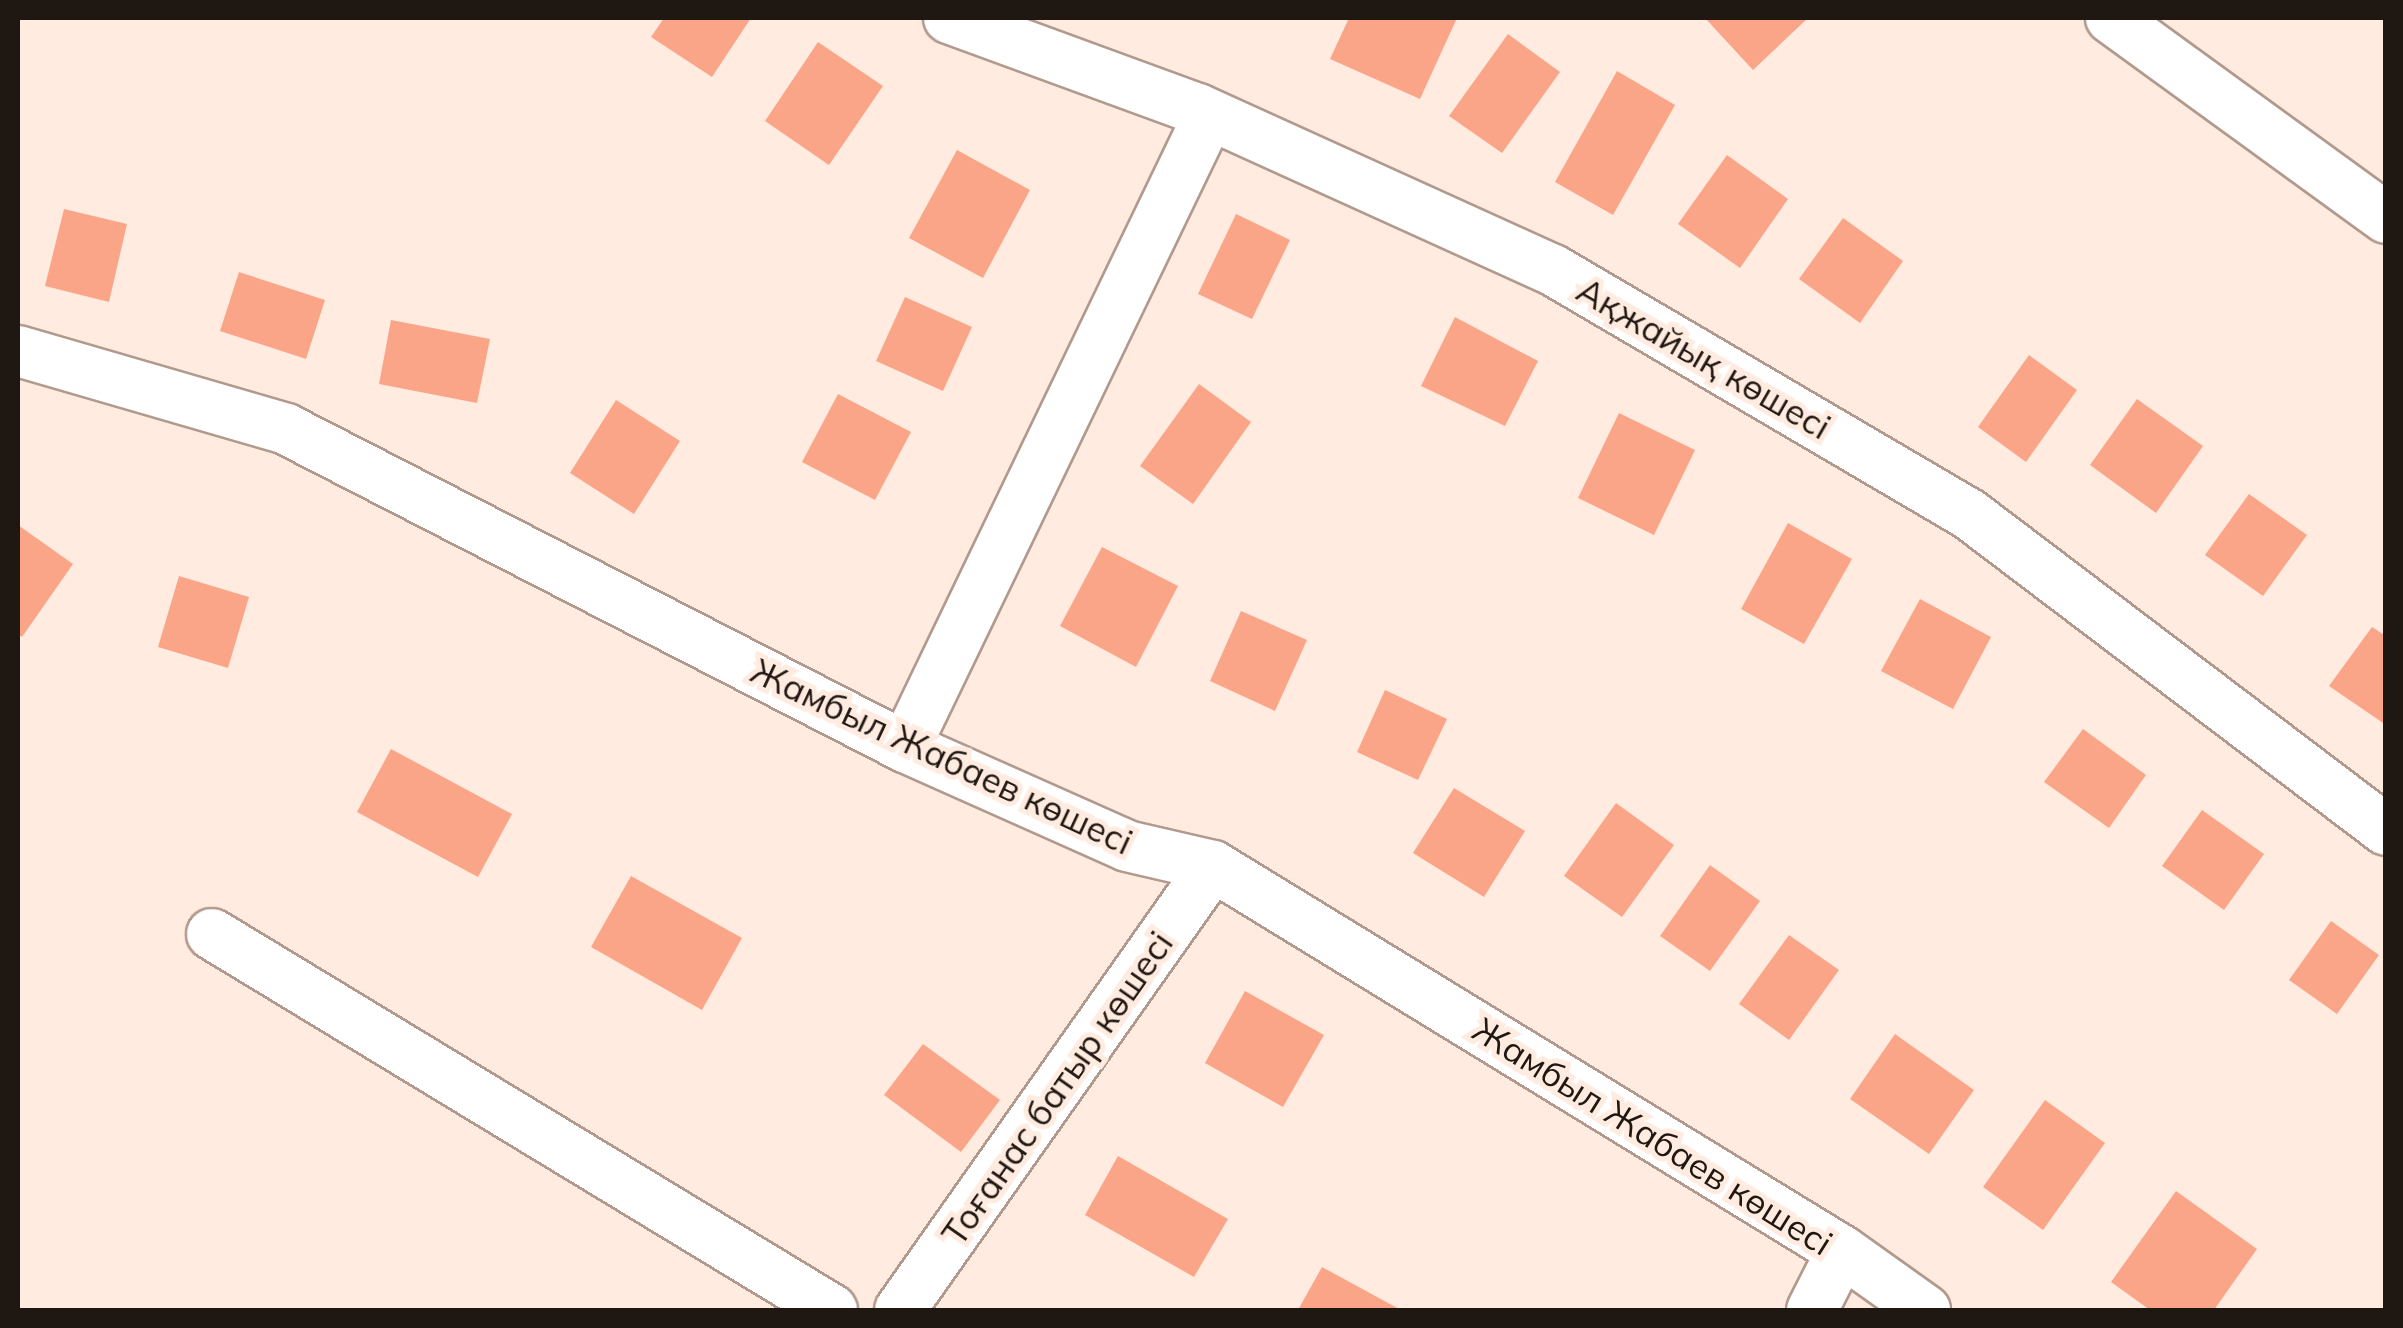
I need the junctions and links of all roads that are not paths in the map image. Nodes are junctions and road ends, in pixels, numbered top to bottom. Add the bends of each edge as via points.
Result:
1 (949, 18) edge
2 (2112, 18) edge
3 (1209, 114) junction
4 (2386, 218) edge
5 (18, 351) edge
6 (905, 746) junction
7 (2386, 830) edge
8 (1213, 866) junction
9 (212, 934) dead end
10 (1842, 1251) junction
11 (832, 1310) edge
12 (900, 1310) edge
13 (1812, 1310) edge
14 (1925, 1310) edge

1 - 3 street, Ақжайық көшесі
2 - 4 street
3 - 6 street
3 - 7 street, Ақжайық көшесі via 1554,270 1969,514
5 - 6 street, Жамбыл Жабаев көшесі via 286,429
6 - 8 street, Жамбыл Жабаев көшесі via 1127,846
8 - 10 street, Жамбыл Жабаев көшесі
8 - 12 street, Тоғанас батыр көшесі
9 - 11 street
10 - 13 street
10 - 14 street, Жамбыл Жабаев көшесі

